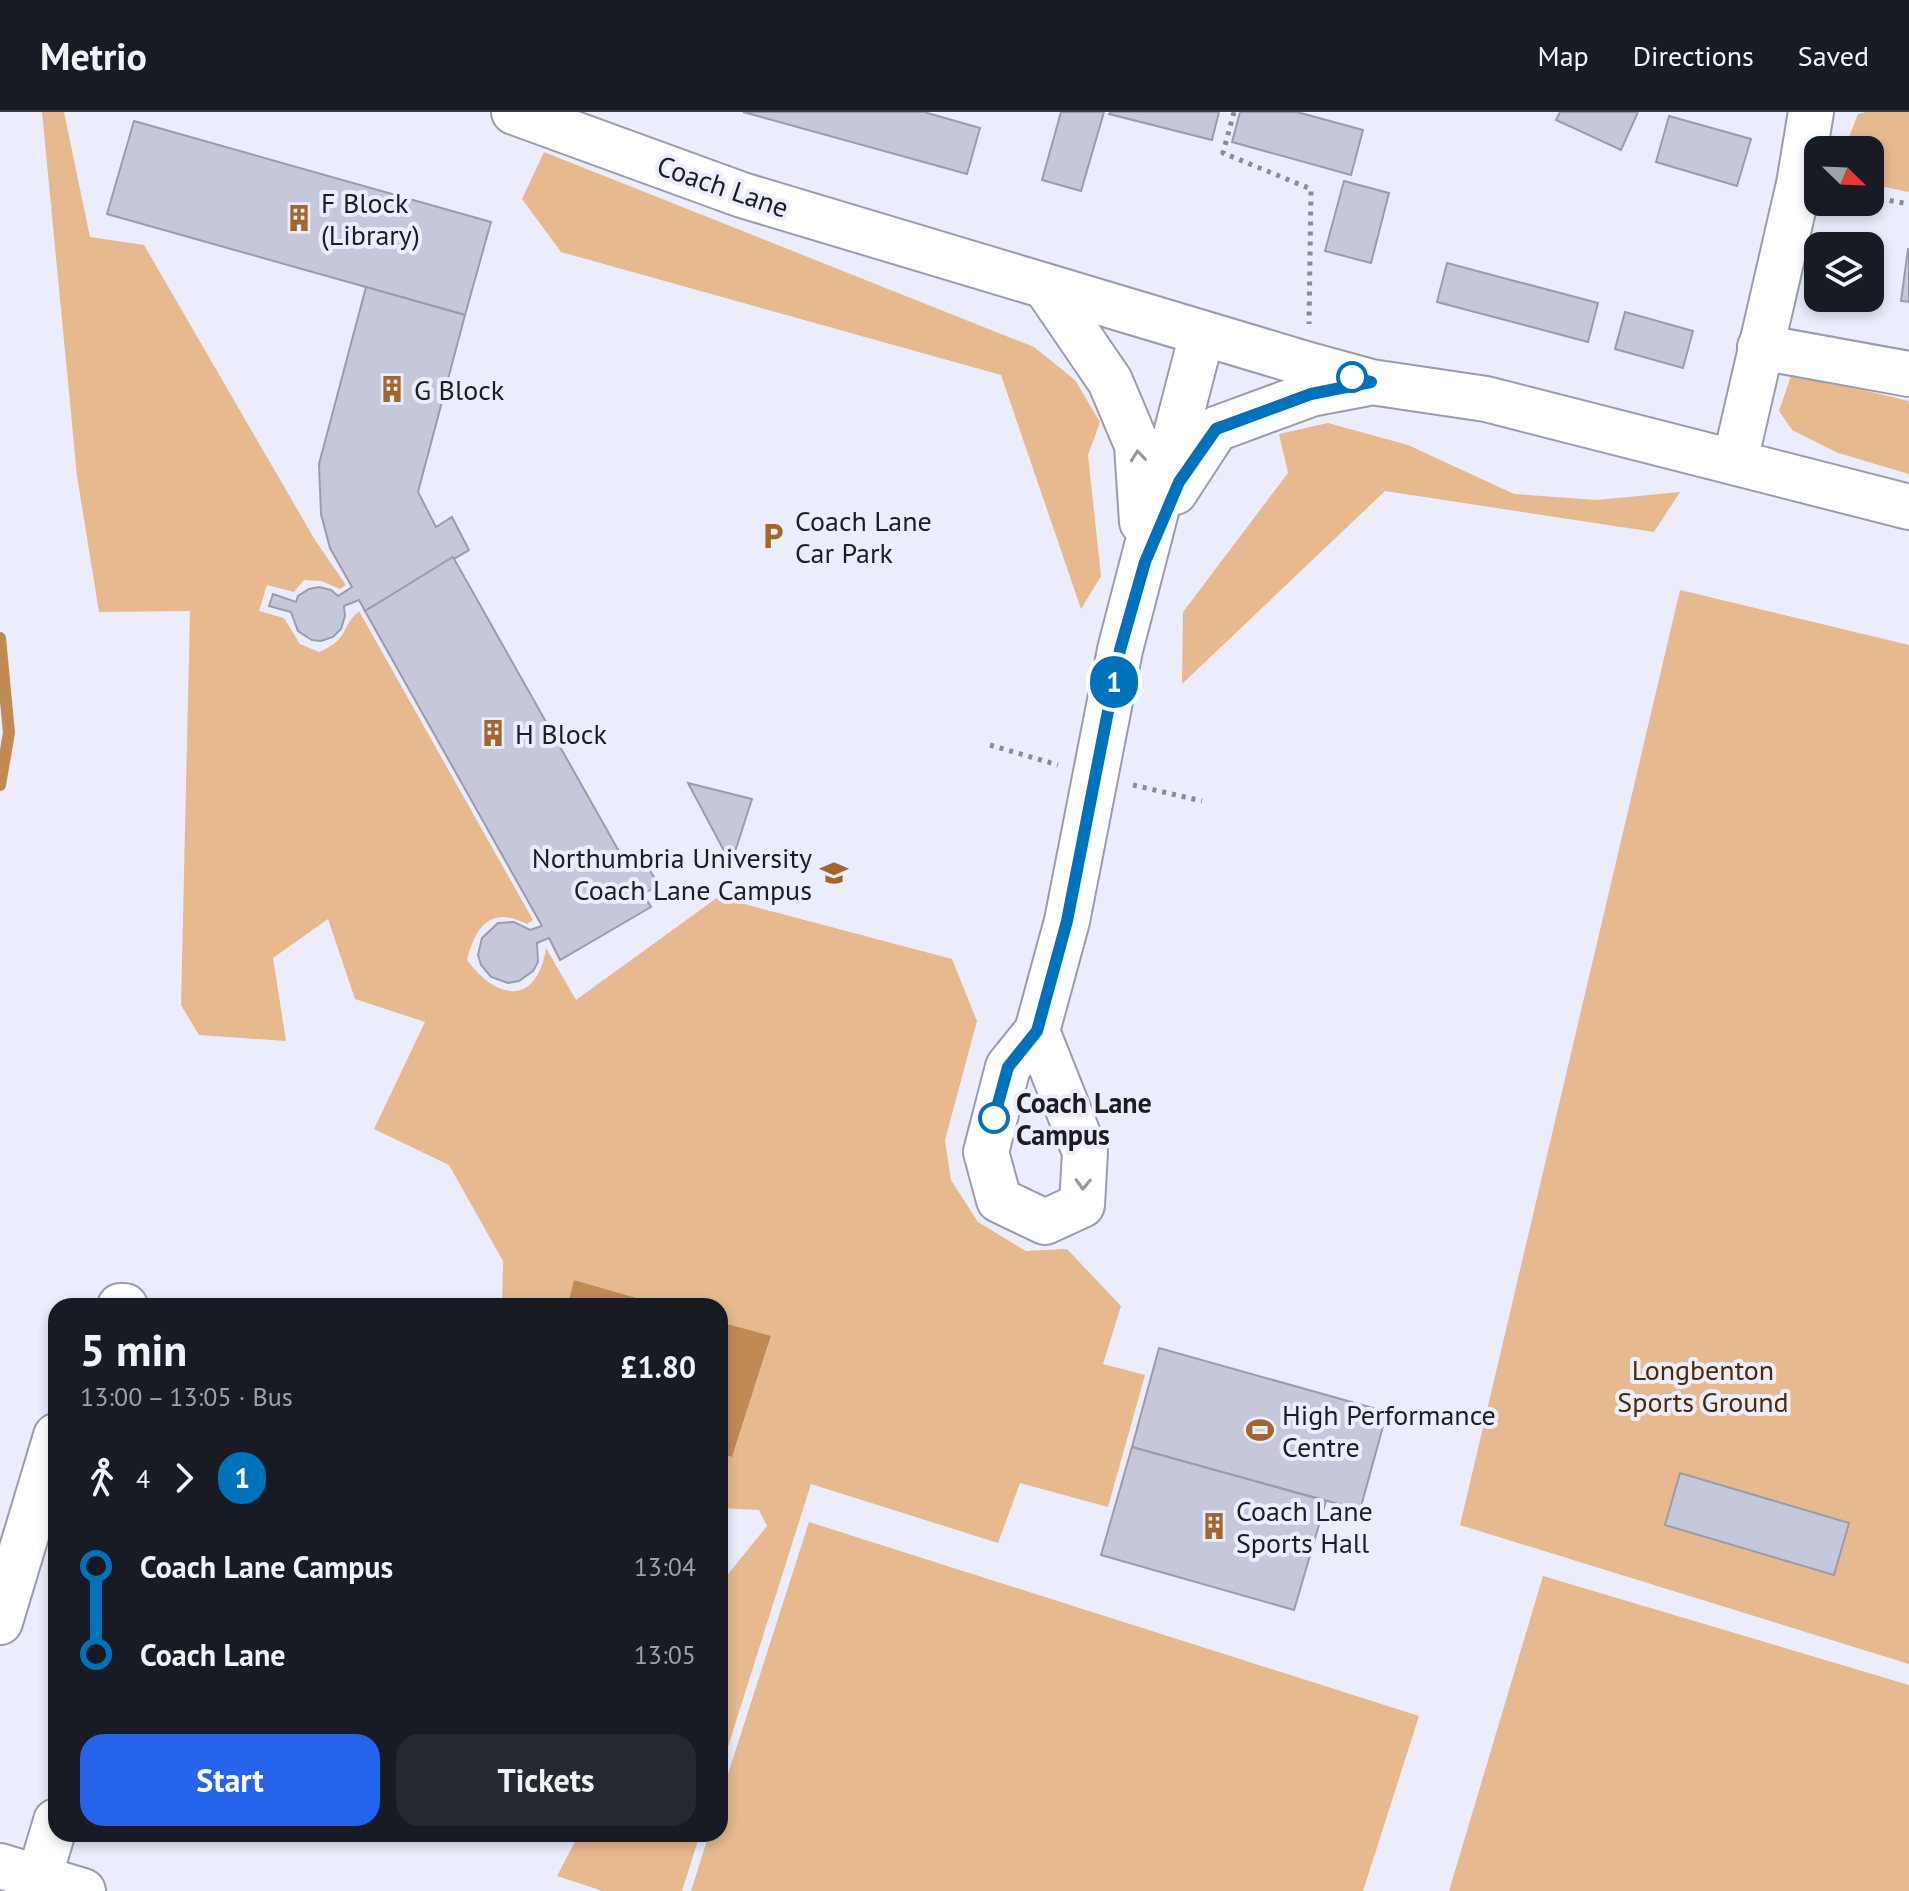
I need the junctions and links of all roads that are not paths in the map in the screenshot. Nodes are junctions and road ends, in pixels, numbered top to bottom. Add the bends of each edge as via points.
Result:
1 (514, 112) edge
2 (1811, 112) edge
3 (1045, 286) junction
4 (1202, 334) junction
5 (1760, 347) junction
6 (1909, 374) edge
7 (1371, 382) junction
8 (1735, 461) junction
9 (1909, 507) edge
10 (1145, 562) junction
11 (1037, 1031) dead end
12 (48, 1463) edge
13 (0, 1622) edge
14 (48, 1832) edge
15 (20, 1872) edge
16 (83, 1891) edge

1 - 3 street, Coach Lane via 742,195
2 - 5 street
3 - 4 street, Coach Lane
10 -> 3 street via 1137,445 1110,381
4 - 7 street, Coach Lane
4 - 10 street
5 - 6 street
5 - 8 street
7 - 8 street, Coach Lane via 1486,399
7 - 10 street via 1311,394 1216,429 1179,482
8 - 9 street, Coach Lane
10 - 11 street via 1120,650 1067,921
12 - 13 street
14 - 15 street
15 - 16 street

